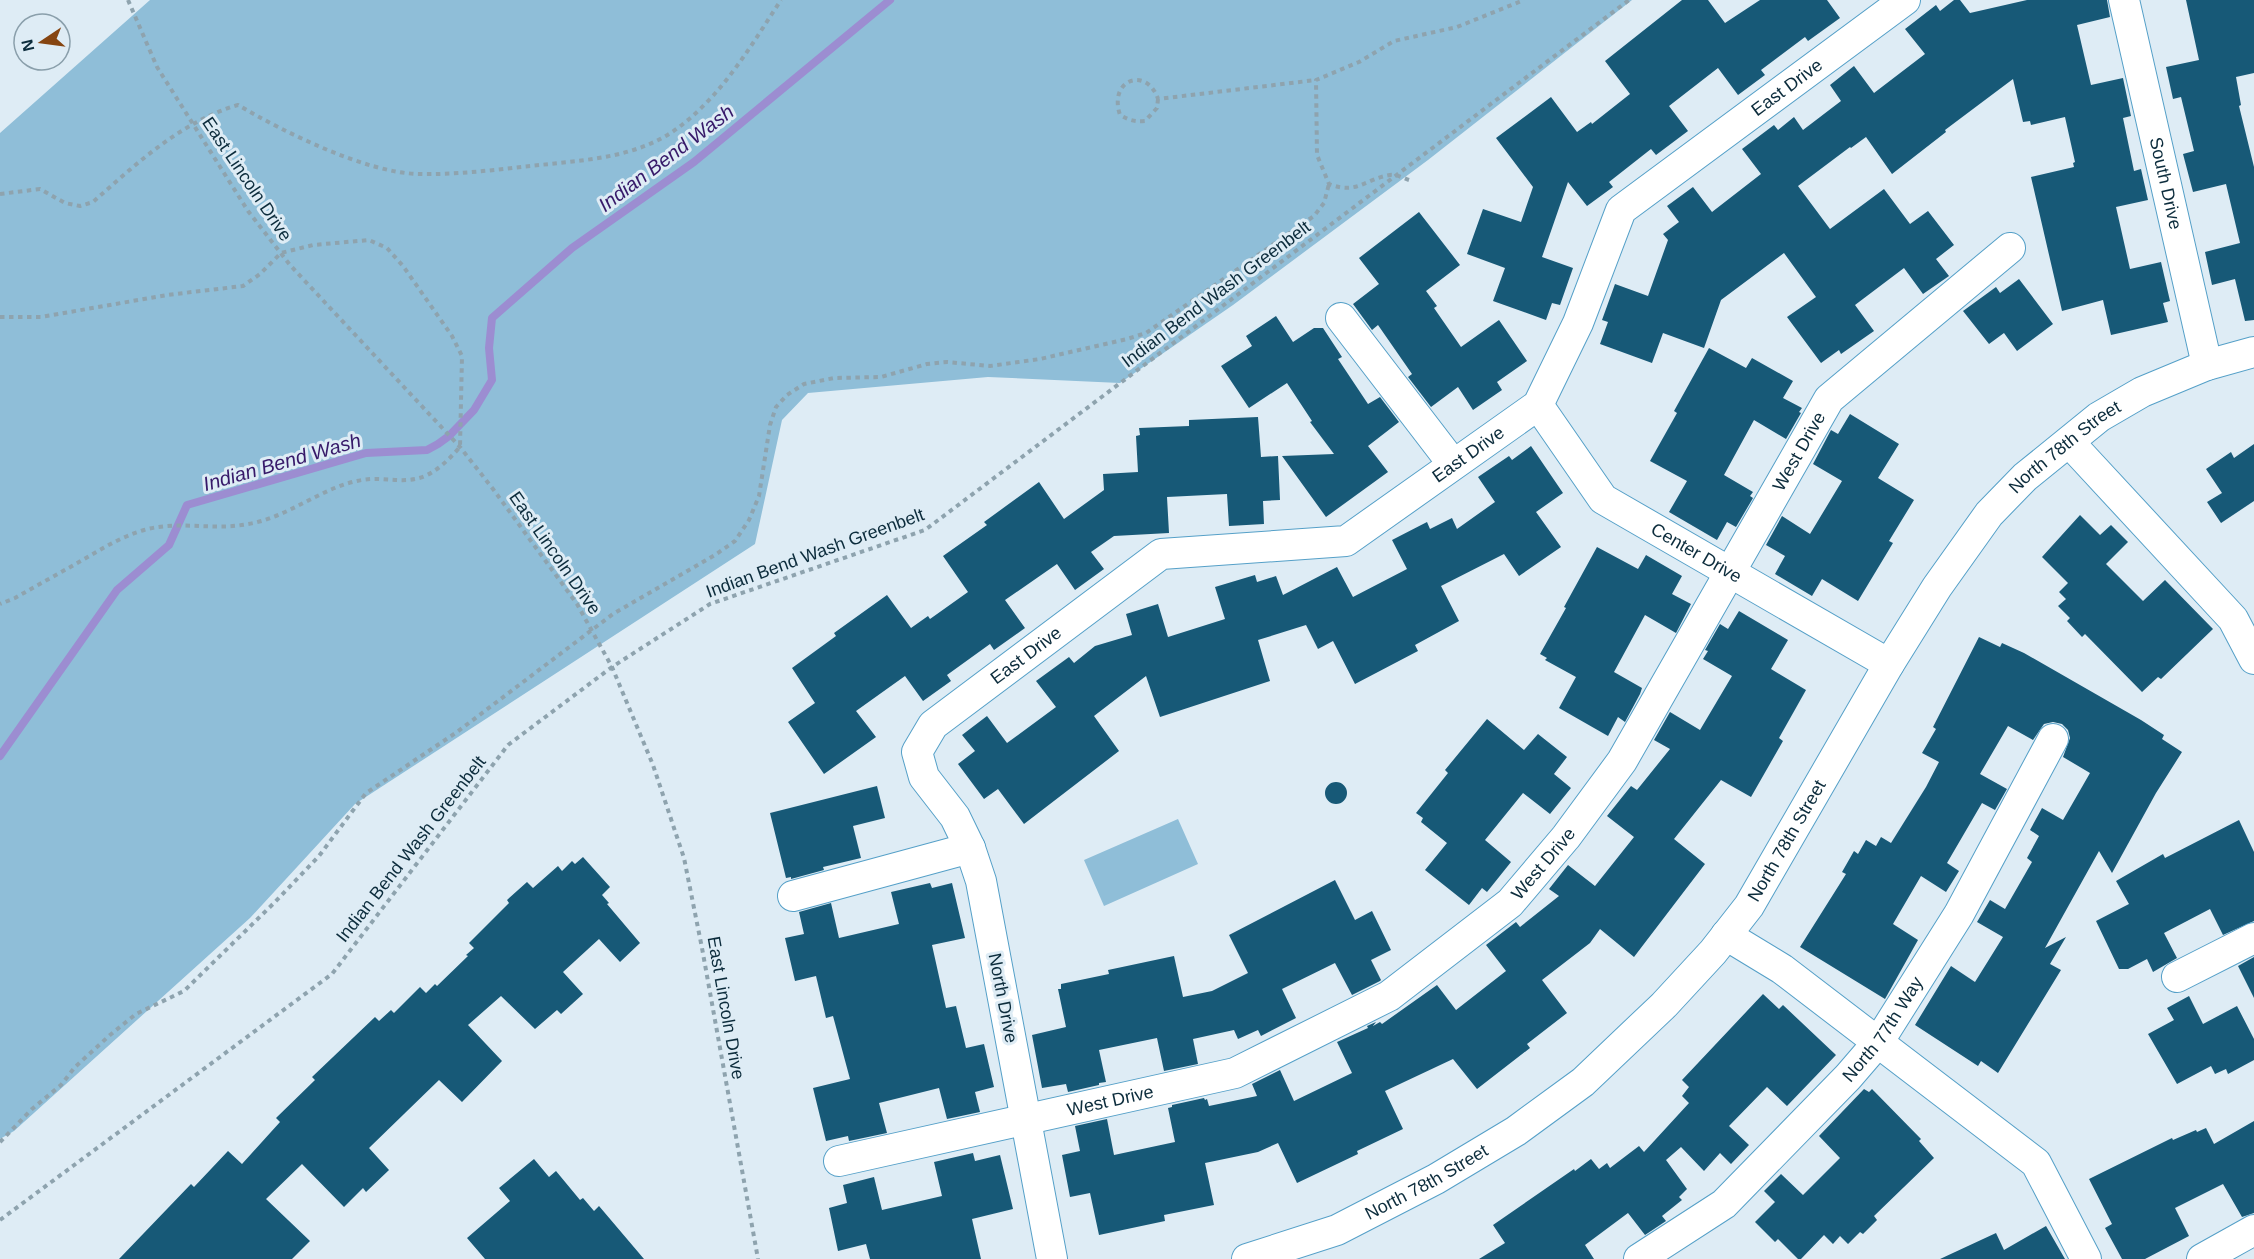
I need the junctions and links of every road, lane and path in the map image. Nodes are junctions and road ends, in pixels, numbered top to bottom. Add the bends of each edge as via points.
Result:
1 (128, 0) edge
2 (781, 0) edge
3 (1524, 0) edge
4 (1629, 0) edge
5 (1905, 0) edge
6 (2124, 0) edge
7 (1316, 80) junction
8 (1158, 99) junction
9 (194, 124) junction
10 (1395, 176) junction
11 (1409, 180) dead end
12 (1329, 184) junction
13 (0, 194) edge
14 (2010, 248) dead end
15 (281, 253) junction
16 (0, 317) edge
17 (1341, 318) dead end
18 (2254, 352) edge
19 (2207, 365) junction
20 (1538, 405) junction
21 (2069, 442) junction
22 (460, 447) junction
23 (1454, 464) junction
24 (1731, 573) junction
25 (0, 604) edge
26 (591, 629) junction
27 (2254, 659) edge
28 (1889, 664) junction
29 (612, 668) junction
30 (2053, 739) dead end
31 (917, 752) joint
32 (970, 848) junction
33 (793, 896) dead end
34 (1726, 935) junction
35 (2254, 938) edge
36 (2177, 977) dead end
37 (1879, 1041) junction
38 (1026, 1120) junction
39 (0, 1142) edge
40 (839, 1161) dead end
41 (0, 1220) edge
42 (2254, 1230) edge
43 (758, 1259) edge
44 (1052, 1259) edge
45 (1247, 1259) edge
46 (1639, 1259) edge
47 (2086, 1259) edge
48 (2202, 1259) edge

1 - 9 path, East Lincoln Drive via 158,67
2 - 9 path via 716,95 682,125 623,154 456,174 417,174 346,158 238,105
3 - 7 path via 1457,27 1394,41 1359,62
4 - 10 path, Indian Bend Wash Greenbelt
5 - 20 street, East Drive via 1621,210 1578,323
6 - 19 street, South Drive
7 - 8 path
7 - 12 path via 1317,155
8 - 8 path via 1142,80 1133,80 1116,96 1120,115 1133,122 1145,121 1157,108
9 - 13 path via 166,141 93,202 80,206 65,203 40,189
9 - 15 path, East Lincoln Drive via 248,211
10 - 11 path
10 - 12 path via 1356,189
10 - 29 path, Indian Bend Wash Greenbelt via 925,530 710,604
12 - 26 path via 1324,203 1314,216 1146,333 1040,359 990,366 927,364 881,377 834,378 804,384 776,407 759,496 735,541
14 - 24 street, West Drive via 1829,399
15 - 16 path via 243,286 41,317
15 - 22 path, East Lincoln Drive
15 - 22 path via 313,245 369,240 387,248 452,336 462,356
17 - 23 street
18 - 19 street, North 78th Street
19 - 21 street, North 78th Street via 2142,392 2099,417
20 - 23 street, East Drive
20 - 24 street, Center Drive via 1603,499
21 - 27 street via 2233,619
21 - 28 street, North 78th Street via 2025,477 1989,514
22 - 25 path via 443,466 424,476 406,482 361,480 247,525 165,525 141,531 114,541
22 - 26 path, East Lincoln Drive via 577,604
23 - 31 street, East Drive via 1346,541 1161,554 933,724
24 - 28 street, Center Drive
24 - 38 street, West Drive via 1622,761 1566,837 1510,903 1389,996 1235,1073
26 - 29 path, East Lincoln Drive
26 - 39 path via 457,732 366,793 319,856 184,991 136,1014 110,1035
28 - 34 street, North 78th Street via 1749,906
29 - 41 path, Indian Bend Wash Greenbelt via 508,745 332,974
29 - 43 path, East Lincoln Drive via 653,765 684,858
30 - 37 street, North 77th Way via 1959,914
31 - 32 street, North Drive via 924,777 955,817
32 - 33 street
32 - 38 street, North Drive via 981,881
34 - 37 street via 1782,969
34 - 45 street, North 78th Street via 1664,1005 1583,1082 1516,1131 1436,1179 1337,1230
35 - 36 street
37 - 46 street, North 77th Way via 1724,1204
37 - 47 street via 2036,1163
38 - 40 street, West Drive
38 - 44 street, North Drive
42 - 48 street

